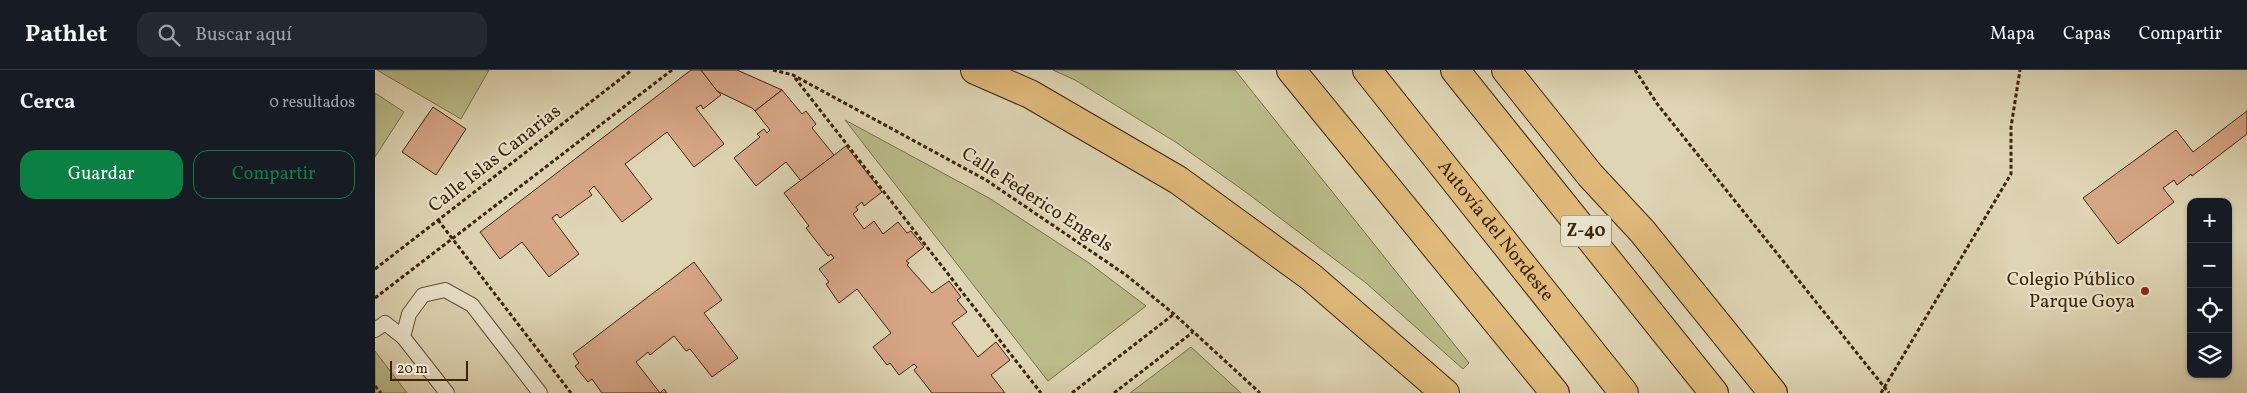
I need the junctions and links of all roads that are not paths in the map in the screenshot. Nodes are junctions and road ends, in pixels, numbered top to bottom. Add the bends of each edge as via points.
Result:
1 (975, 70) edge
2 (1291, 70) edge
3 (1367, 70) edge
4 (1455, 70) edge
5 (1506, 70) edge
6 (1529, 70) edge
7 (1642, 231) junction
8 (375, 330) edge
9 (403, 337) junction
10 (447, 393) edge
11 (540, 393) edge
12 (1445, 393) edge
13 (1555, 393) edge
14 (1624, 393) edge
15 (1714, 393) edge
16 (1773, 393) edge

1 - 12 highway via 1029,94 1178,180 1311,277
2 - 13 highway
3 - 14 highway, Autovía del Nordeste
4 - 15 highway, Z-40
5 - 7 highway via 1590,175
6 - 7 highway
7 - 16 highway
8 - 9 lane via 385,323
9 - 10 lane
9 - 11 lane via 409,314 423,296 445,290 472,305

